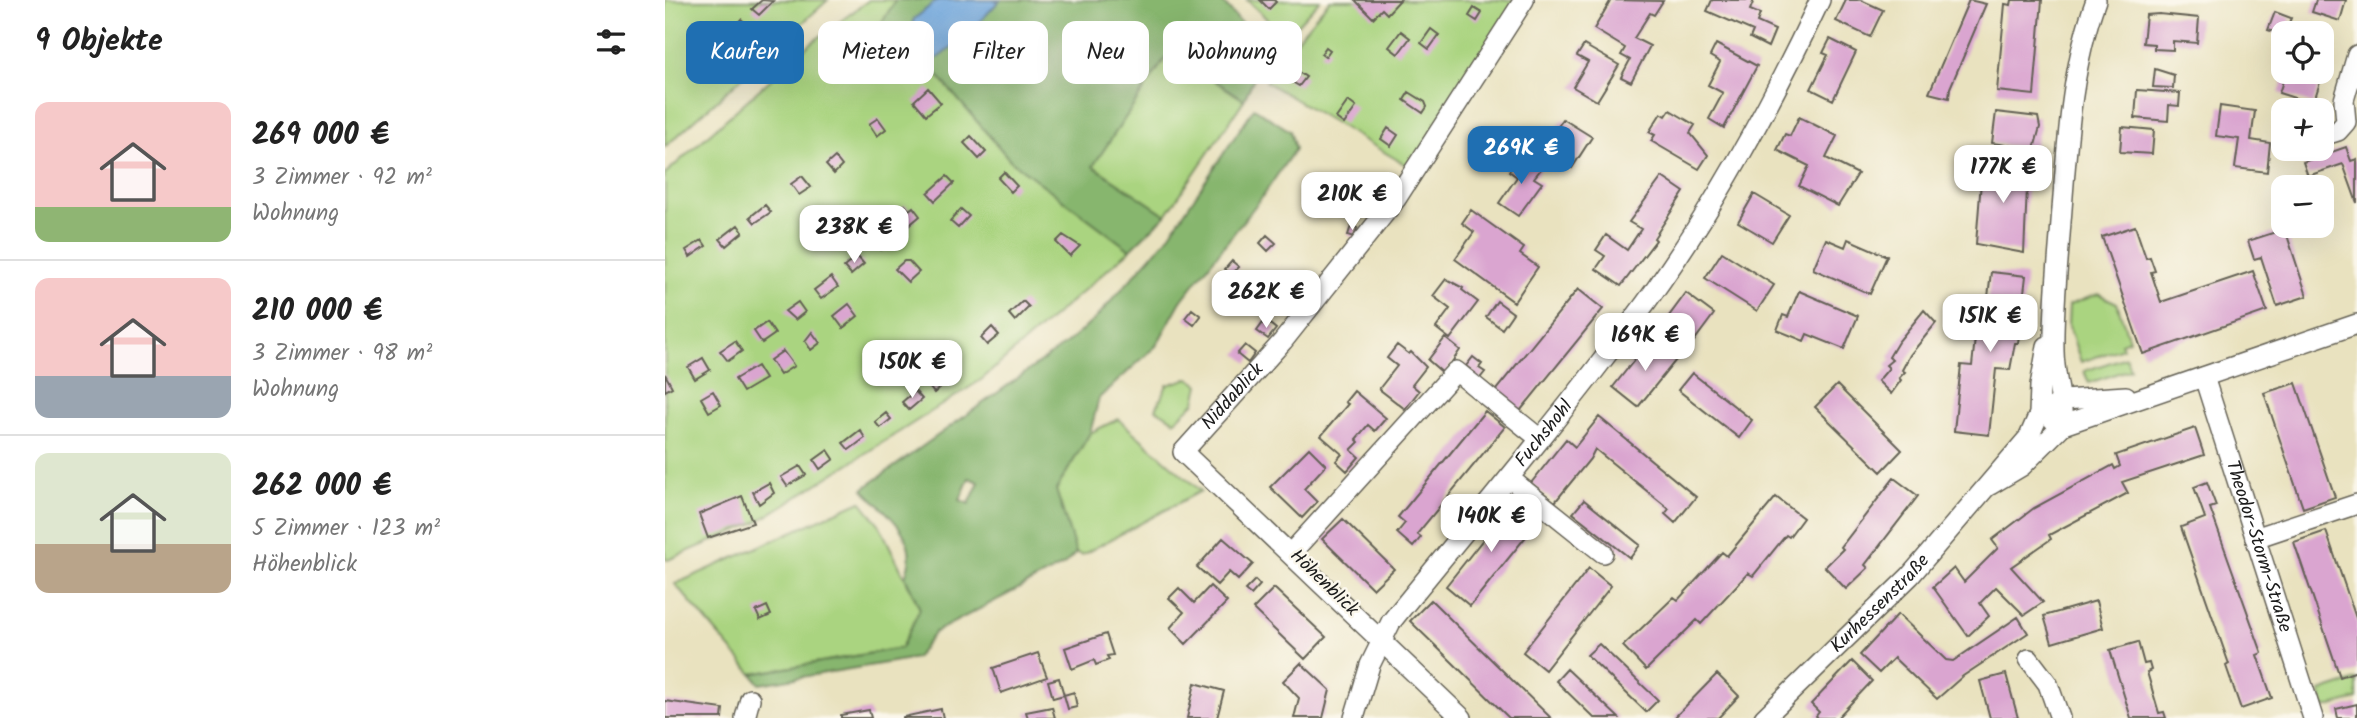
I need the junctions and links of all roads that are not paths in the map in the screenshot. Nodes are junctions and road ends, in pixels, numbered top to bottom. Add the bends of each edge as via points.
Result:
1 (1524, 0) edge
2 (1820, 0) edge
3 (2096, 0) edge
4 (2357, 55) edge
5 (2334, 132) edge
6 (2357, 324) edge
7 (2054, 326) junction
8 (2204, 377) junction
9 (2158, 393) junction
10 (2063, 400) junction
11 (2039, 414) junction
12 (2063, 425) junction
13 (1540, 439) junction
14 (1183, 452) joint
15 (1509, 478) junction
16 (1990, 485) junction
17 (2357, 504) edge
18 (2255, 538) junction
19 (1292, 552) junction
20 (1602, 553) dead end
21 (1383, 639) junction
22 (2029, 659) dead end
23 (1772, 715) edge
24 (1354, 718) edge
25 (1462, 718) edge
26 (2060, 718) edge
27 (2313, 718) edge

1 - 14 street, Niddablick via 1396,199 1283,341
2 - 13 street, Fuchshohl via 1789,66 1716,195 1635,318
3 - 7 street, Kurhessenstraße via 2073,91
4 - 5 street via 2344,100 2346,121
6 - 8 street
7 - 10 street, Kurhessenstraße via 2055,368
7 - 11 street, Kurhessenstraße via 2044,352
8 - 9 street
8 - 18 street, Theodor-Storm-Straße
9 - 10 street
9 - 12 street
10 - 11 street
10 - 12 street, Kurhessenstraße
11 - 12 street
11 - 16 street, Kurhessenstraße via 2029,437
12 - 16 street, Kurhessenstraße via 2022,466
13 - 15 street, Fuchshohl
13 - 19 street via 1456,371
14 - 19 street, Höhenblick
15 - 20 street
15 - 21 street, Fuchshohl via 1391,622
16 - 23 street, Kurhessenstraße via 1910,576
17 - 18 street
18 - 27 street, Theodor-Storm-Straße
19 - 21 street, Höhenblick
21 - 24 street, Fuchshohl
21 - 25 street, Höhenblick
22 - 26 street via 2048,684

